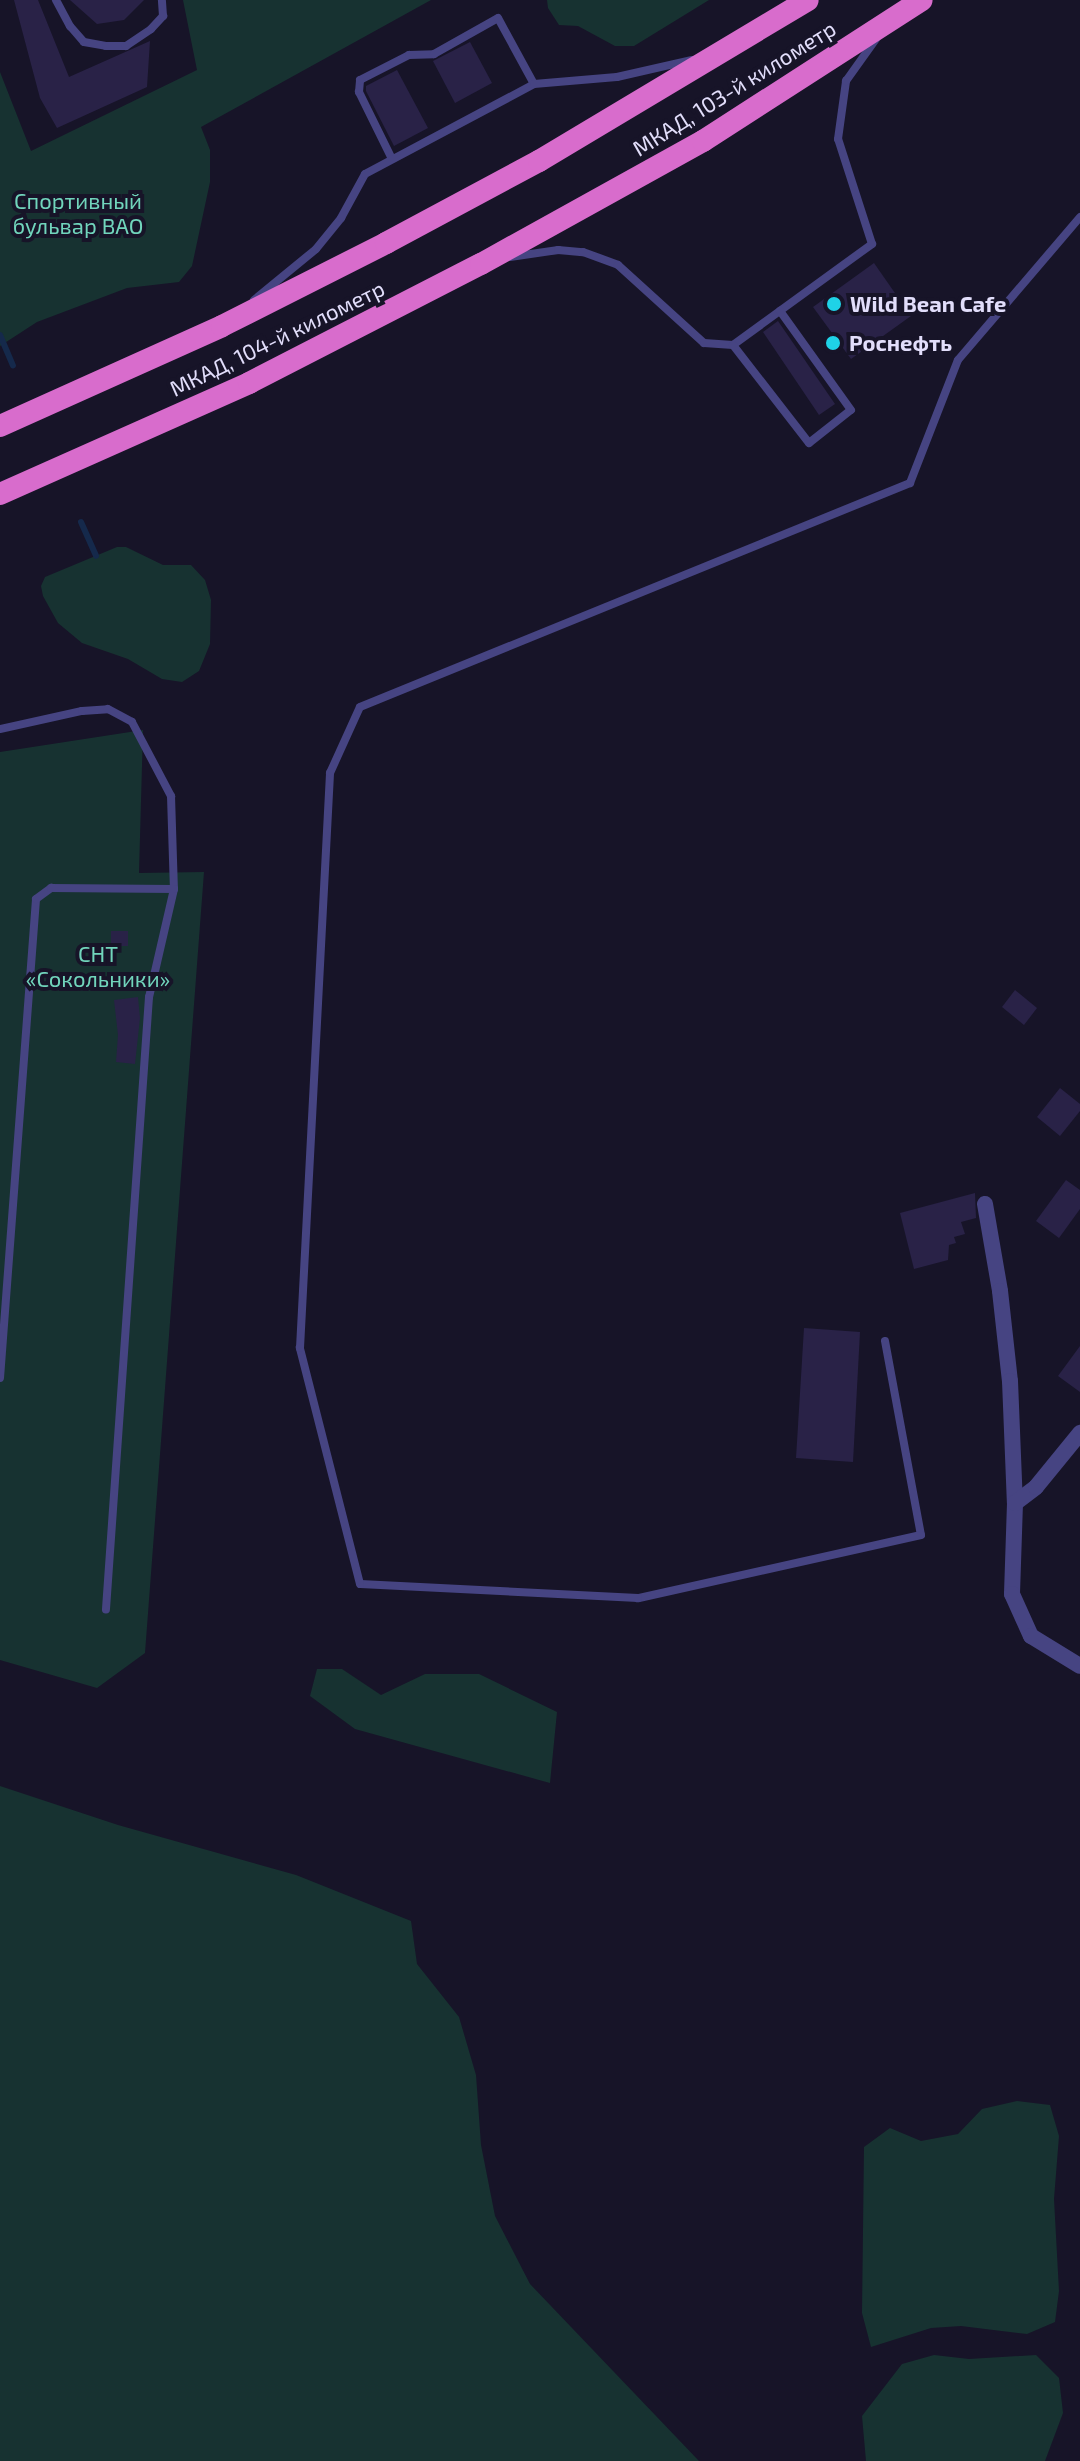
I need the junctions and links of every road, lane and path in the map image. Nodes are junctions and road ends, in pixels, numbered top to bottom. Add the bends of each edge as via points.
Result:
1 (56, 0) edge
2 (162, 0) edge
3 (808, 0) edge
4 (922, 0) edge
5 (895, 18) junction
6 (731, 49) junction
7 (534, 84) junction
8 (392, 159) junction
9 (539, 161) joint
10 (570, 216) joint
11 (1080, 217) edge
12 (481, 264) junction
13 (780, 311) junction
14 (222, 326) junction
15 (733, 345) junction
16 (0, 426) edge
17 (0, 494) edge
18 (0, 729) edge
19 (174, 889) junction
20 (985, 1204) dead end
21 (885, 1341) dead end
22 (0, 1378) edge
23 (1080, 1433) edge
24 (1015, 1503) junction
25 (106, 1609) dead end
26 (1080, 1666) edge

1 - 2 lane via 84,42 106,46 126,46 151,29 163,16
3 - 6 highway, МКАД, 103-й километр
4 - 5 highway, МКАД, 103-й километр
5 - 10 highway, МКАД, 103-й километр via 703,141
5 - 13 lane via 846,81 839,110 838,139 872,244
6 - 7 lane via 617,77
6 - 9 highway, МКАД, 103-й километр
7 - 8 lane
7 - 8 lane via 498,18 434,54 409,55 360,80 359,92
8 - 14 lane via 365,174 316,249
9 - 14 highway, МКАД, 104-й километр
10 - 12 highway, МКАД, 104-й километр
11 - 21 lane via 958,360 910,483 360,707 330,773 300,1348 360,1584 638,1598 921,1535
12 - 15 lane via 530,253 583,252 618,265 704,343
12 - 17 highway, МКАД, 104-й километр via 249,383
13 - 15 lane
13 - 15 lane via 851,410 809,443
14 - 16 highway, МКАД, 104-й километр
18 - 19 lane via 108,709 132,722 171,796
19 - 22 lane via 51,888 36,899
19 - 25 lane via 149,997
20 - 24 street via 1010,1381
23 - 24 street via 1036,1487
24 - 26 street via 1012,1594 1019,1617 1031,1636

